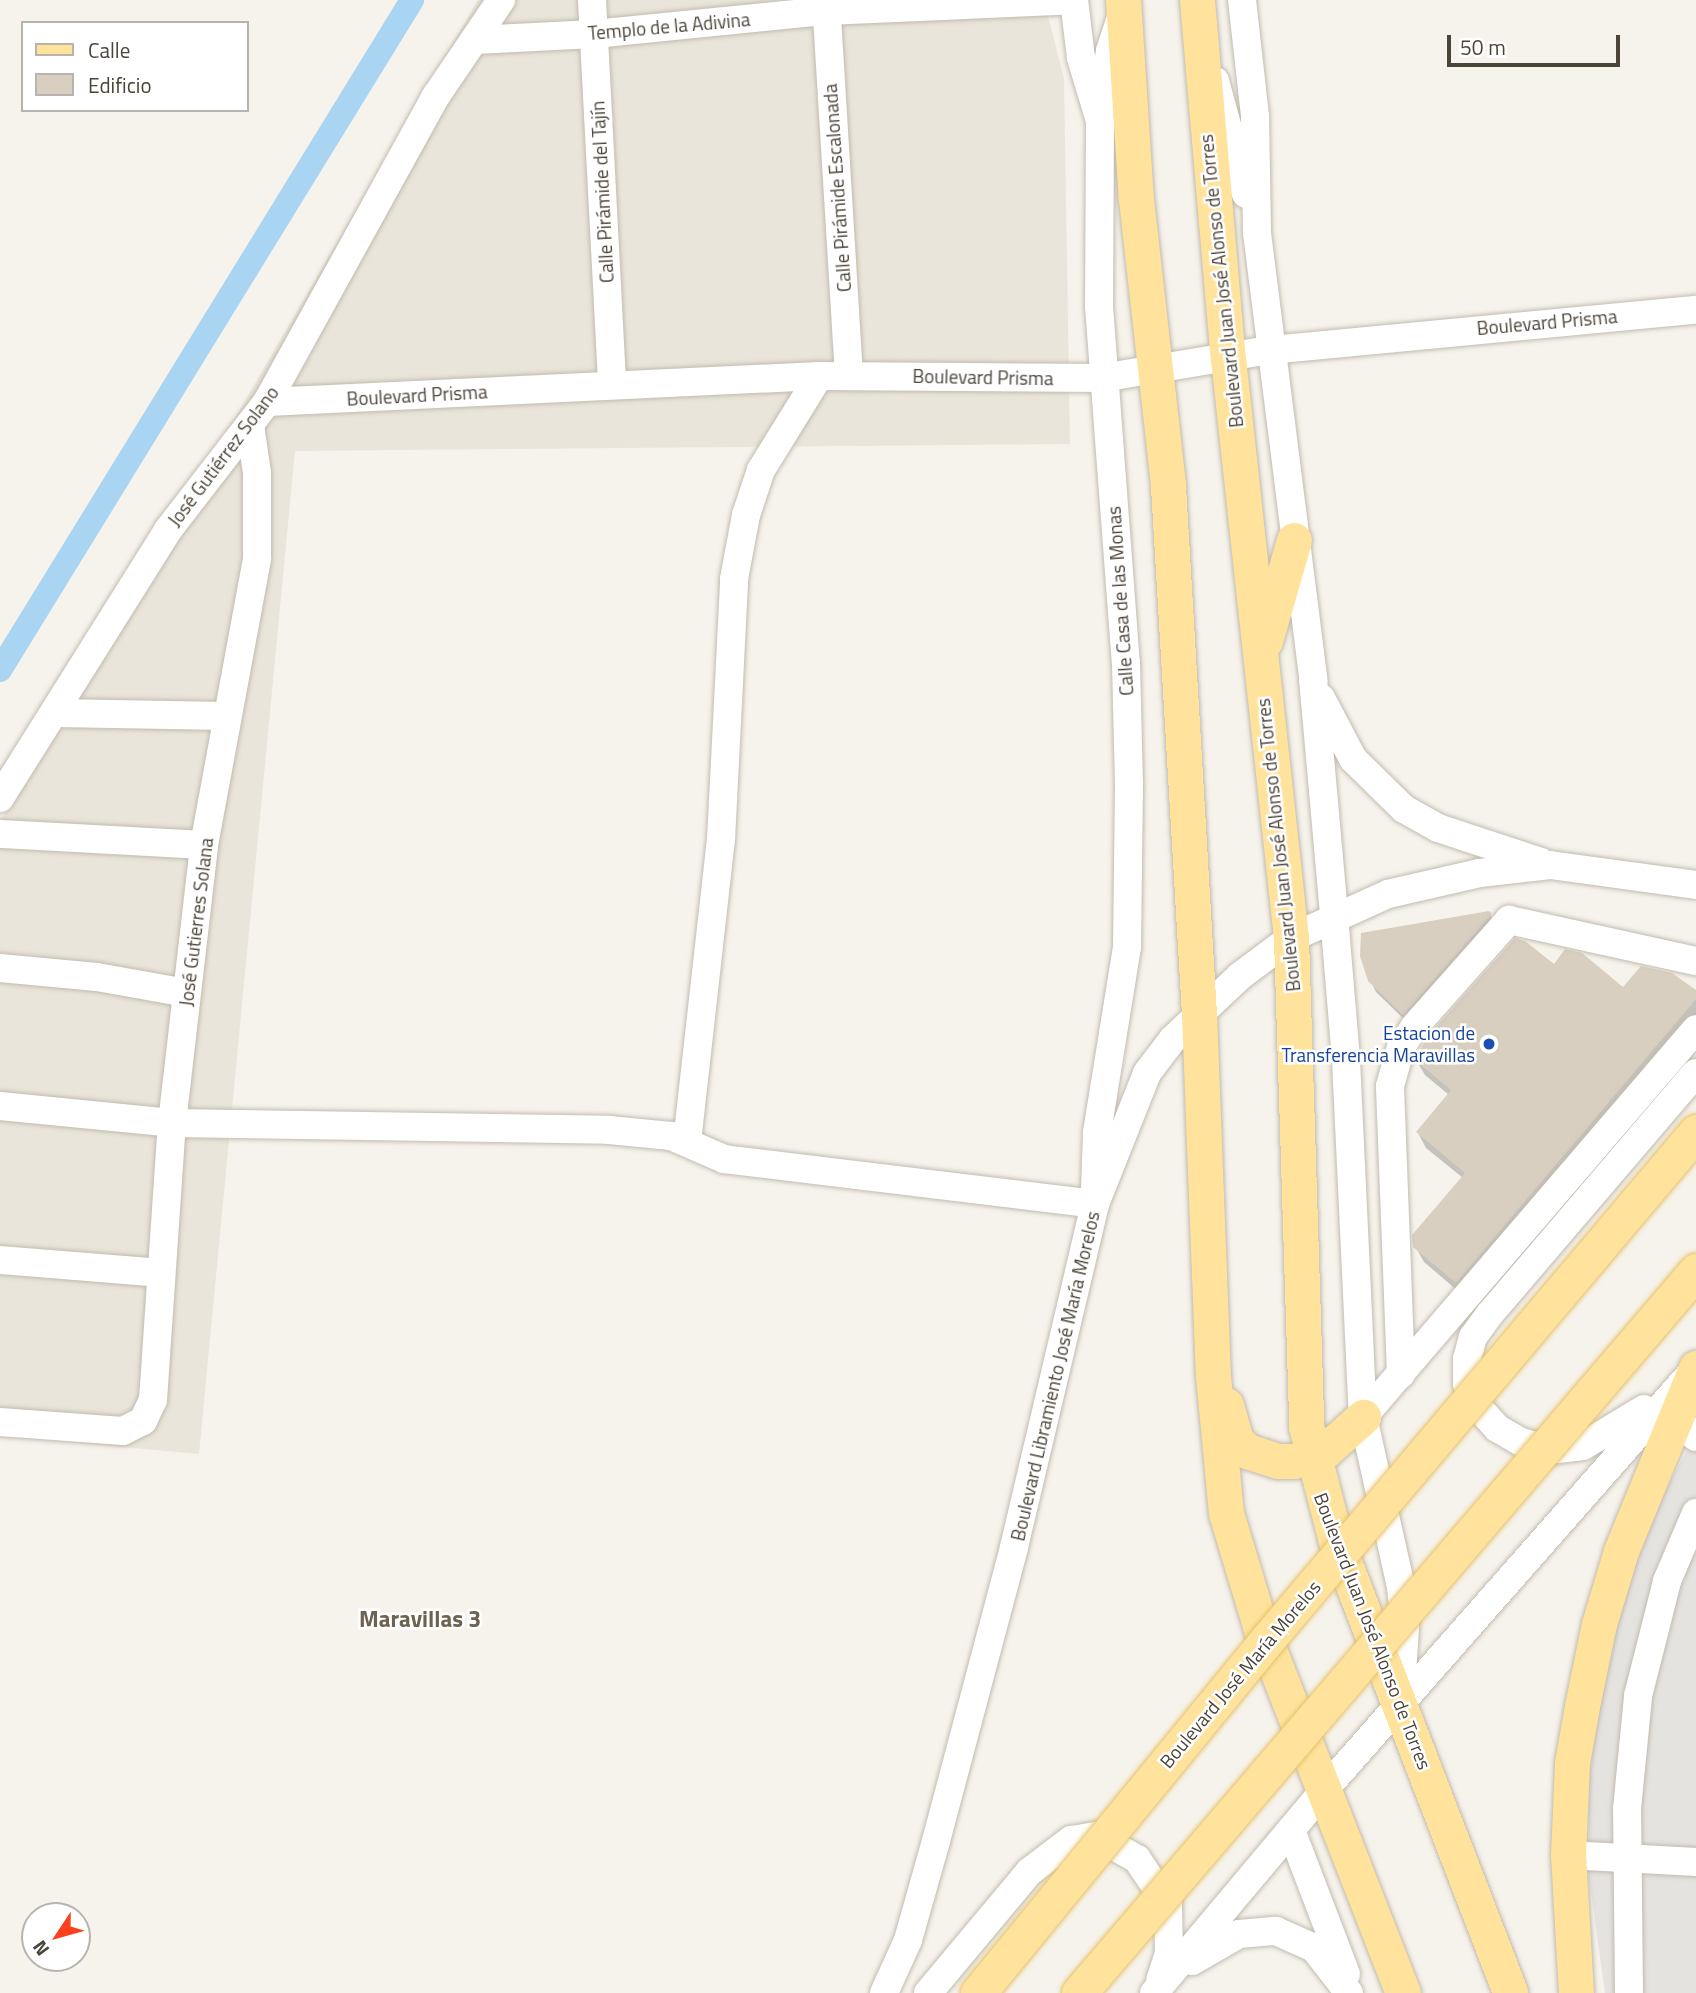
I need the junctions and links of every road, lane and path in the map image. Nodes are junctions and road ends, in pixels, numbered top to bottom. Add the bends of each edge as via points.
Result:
1 (501, 0) edge
2 (592, 0) edge
3 (1074, 0) edge
4 (1242, 0) edge
5 (1124, 5) edge
6 (826, 6) edge
7 (1198, 11) edge
8 (594, 34) junction
9 (475, 40) junction
10 (1100, 121) junction
11 (1257, 233) junction
12 (1696, 310) edge
13 (1270, 350) junction
14 (1227, 358) junction
15 (1154, 370) junction
16 (849, 375) junction
17 (819, 376) junction
18 (1102, 378) junction
19 (612, 383) junction
20 (267, 402) junction
21 (250, 425) junction
22 (1294, 540) junction
23 (1259, 661) junction
24 (1313, 679) junction
25 (54, 713) junction
26 (227, 716) junction
27 (0, 798) edge
28 (0, 834) edge
29 (204, 845) junction
30 (1550, 865) junction
31 (1696, 885) edge
32 (1334, 916) junction
33 (1291, 938) junction
34 (1696, 961) edge
35 (0, 968) edge
36 (187, 993) junction
37 (1199, 1014) junction
38 (1696, 1030) edge
39 (1696, 1073) edge
40 (0, 1106) edge
41 (173, 1123) junction
42 (1696, 1132) edge
43 (687, 1143) junction
44 (1207, 1179) junction
45 (1095, 1204) junction
46 (0, 1260) edge
47 (1696, 1271) edge
48 (160, 1273) junction
49 (1696, 1368) edge
50 (1401, 1374) junction
51 (1363, 1417) junction
52 (0, 1422) edge
53 (1686, 1429) edge
54 (1311, 1457) junction
55 (1696, 1513) edge
56 (1400, 1705) junction
57 (1325, 1789) junction
58 (1291, 1830) junction
59 (1568, 1854) junction
60 (1628, 1855) junction
61 (1696, 1862) edge
62 (1155, 1991) edge
63 (884, 1993) edge
64 (929, 1993) edge
65 (978, 1993) edge
66 (1079, 1993) edge
67 (1351, 1993) edge
68 (1403, 1993) edge
69 (1510, 1993) edge
70 (1576, 1993) edge
71 (1629, 1993) edge

1 - 9 street, José Gutiérrez Solano
2 - 8 street, Calle Pirámide del Tajín
3 - 6 street, Templo de la Adivina
3 - 10 street, Calle Casa de las Monas via 1082,58
4 - 11 street via 1255,116
5 - 10 street via 1110,51
5 - 15 main road via 1136,199
6 - 8 street, Templo de la Adivina
6 - 16 street, Calle Pirámide Escalonada
7 - 11 street
7 - 14 main road, Boulevard Juan José Alonso de Torres
8 - 9 street, Templo de la Adivina
8 - 19 street, Calle Pirámide del Tajín
9 - 20 street, José Gutiérrez Solano via 436,96
10 - 18 street, Calle Casa de las Monas
11 - 13 street
12 - 13 street, Boulevard Prisma
13 - 14 street, Boulevard Prisma
13 - 22 street
14 - 15 street, Boulevard Prisma
14 - 23 main road, Boulevard Juan José Alonso de Torres
15 - 18 street, Boulevard Prisma
15 - 37 main road via 1168,486
16 - 17 street, Boulevard Prisma
16 - 18 street, Boulevard Prisma
17 - 19 street, Boulevard Prisma
17 - 43 street via 761,470 746,515 734,579 721,840
18 - 45 street, Calle Casa de las Monas via 1126,663 1128,871 1127,947 1097,1133
19 - 20 street, Boulevard Prisma
20 - 21 street, José Gutiérrez Solano
21 - 25 street, José Gutiérrez Solano via 204,478 168,530
21 - 26 street, José Gutierres Solana via 257,473 257,558
22 - 23 main road
22 - 24 street
23 - 33 main road, Boulevard Juan José Alonso de Torres
24 - 30 street via 1353,759 1404,809 1438,828
24 - 32 street
25 - 26 street
25 - 27 street, José Gutiérrez Solano
26 - 29 street, José Gutierres Solana
28 - 29 street
29 - 36 street, José Gutierres Solana
30 - 31 street, Boulevard Libramiento José María Morelos
30 - 32 street, Boulevard Libramiento José María Morelos via 1433,882
32 - 33 street, Boulevard Libramiento José María Morelos
32 - 51 street
33 - 37 street, Boulevard Libramiento José María Morelos
33 - 54 main road, Boulevard Juan José Alonso de Torres via 1306,1426
34 - 50 street via 1509,920 1415,1026 1393,1066 1390,1086
35 - 36 street via 97,977
36 - 41 street, José Gutierres Solana
37 - 44 main road
37 - 45 street, Boulevard Libramiento José María Morelos via 1147,1073
38 - 50 street
39 - 49 street via 1489,1315 1473,1337 1467,1384 1497,1428 1521,1443 1551,1450 1583,1446 1611,1433
40 - 41 street
41 - 43 street via 609,1130 671,1136
41 - 48 street, José Gutierres Solana
42 - 65 main road, Boulevard José María Morelos, bridge via 1267,1640
43 - 45 street via 724,1159
44 - 54 main road via 1220,1238 1229,1426 1247,1451 1261,1458 1294,1461
44 - 57 main road via 1213,1376 1226,1513 1253,1606
45 - 63 street, Boulevard Libramiento José María Morelos via 1014,1547 908,1940
46 - 48 street
47 - 66 main road, bridge
48 - 52 street, José Gutierres Solana via 157,1387 143,1421 123,1431
49 - 53 main road
49 - 56 street
50 - 51 street
51 - 54 main road via 1326,1450
51 - 56 street via 1401,1587 1405,1628
53 - 59 main road via 1622,1552 1599,1623 1572,1763
54 - 56 main road, Boulevard Juan José Alonso de Torres via 1336,1541
55 - 60 street via 1667,1581 1637,1696 1627,1809
56 - 57 street
56 - 69 main road, Boulevard Juan José Alonso de Torres
57 - 58 street
57 - 68 main road
58 - 62 street
58 - 67 street
59 - 60 street
59 - 70 main road
60 - 61 street
60 - 71 street
62 - 64 street via 1168,1953 1168,1905 1137,1859 1096,1836 1071,1840 1029,1872
62 - 67 street via 1217,1944 1256,1930 1287,1934 1314,1948

